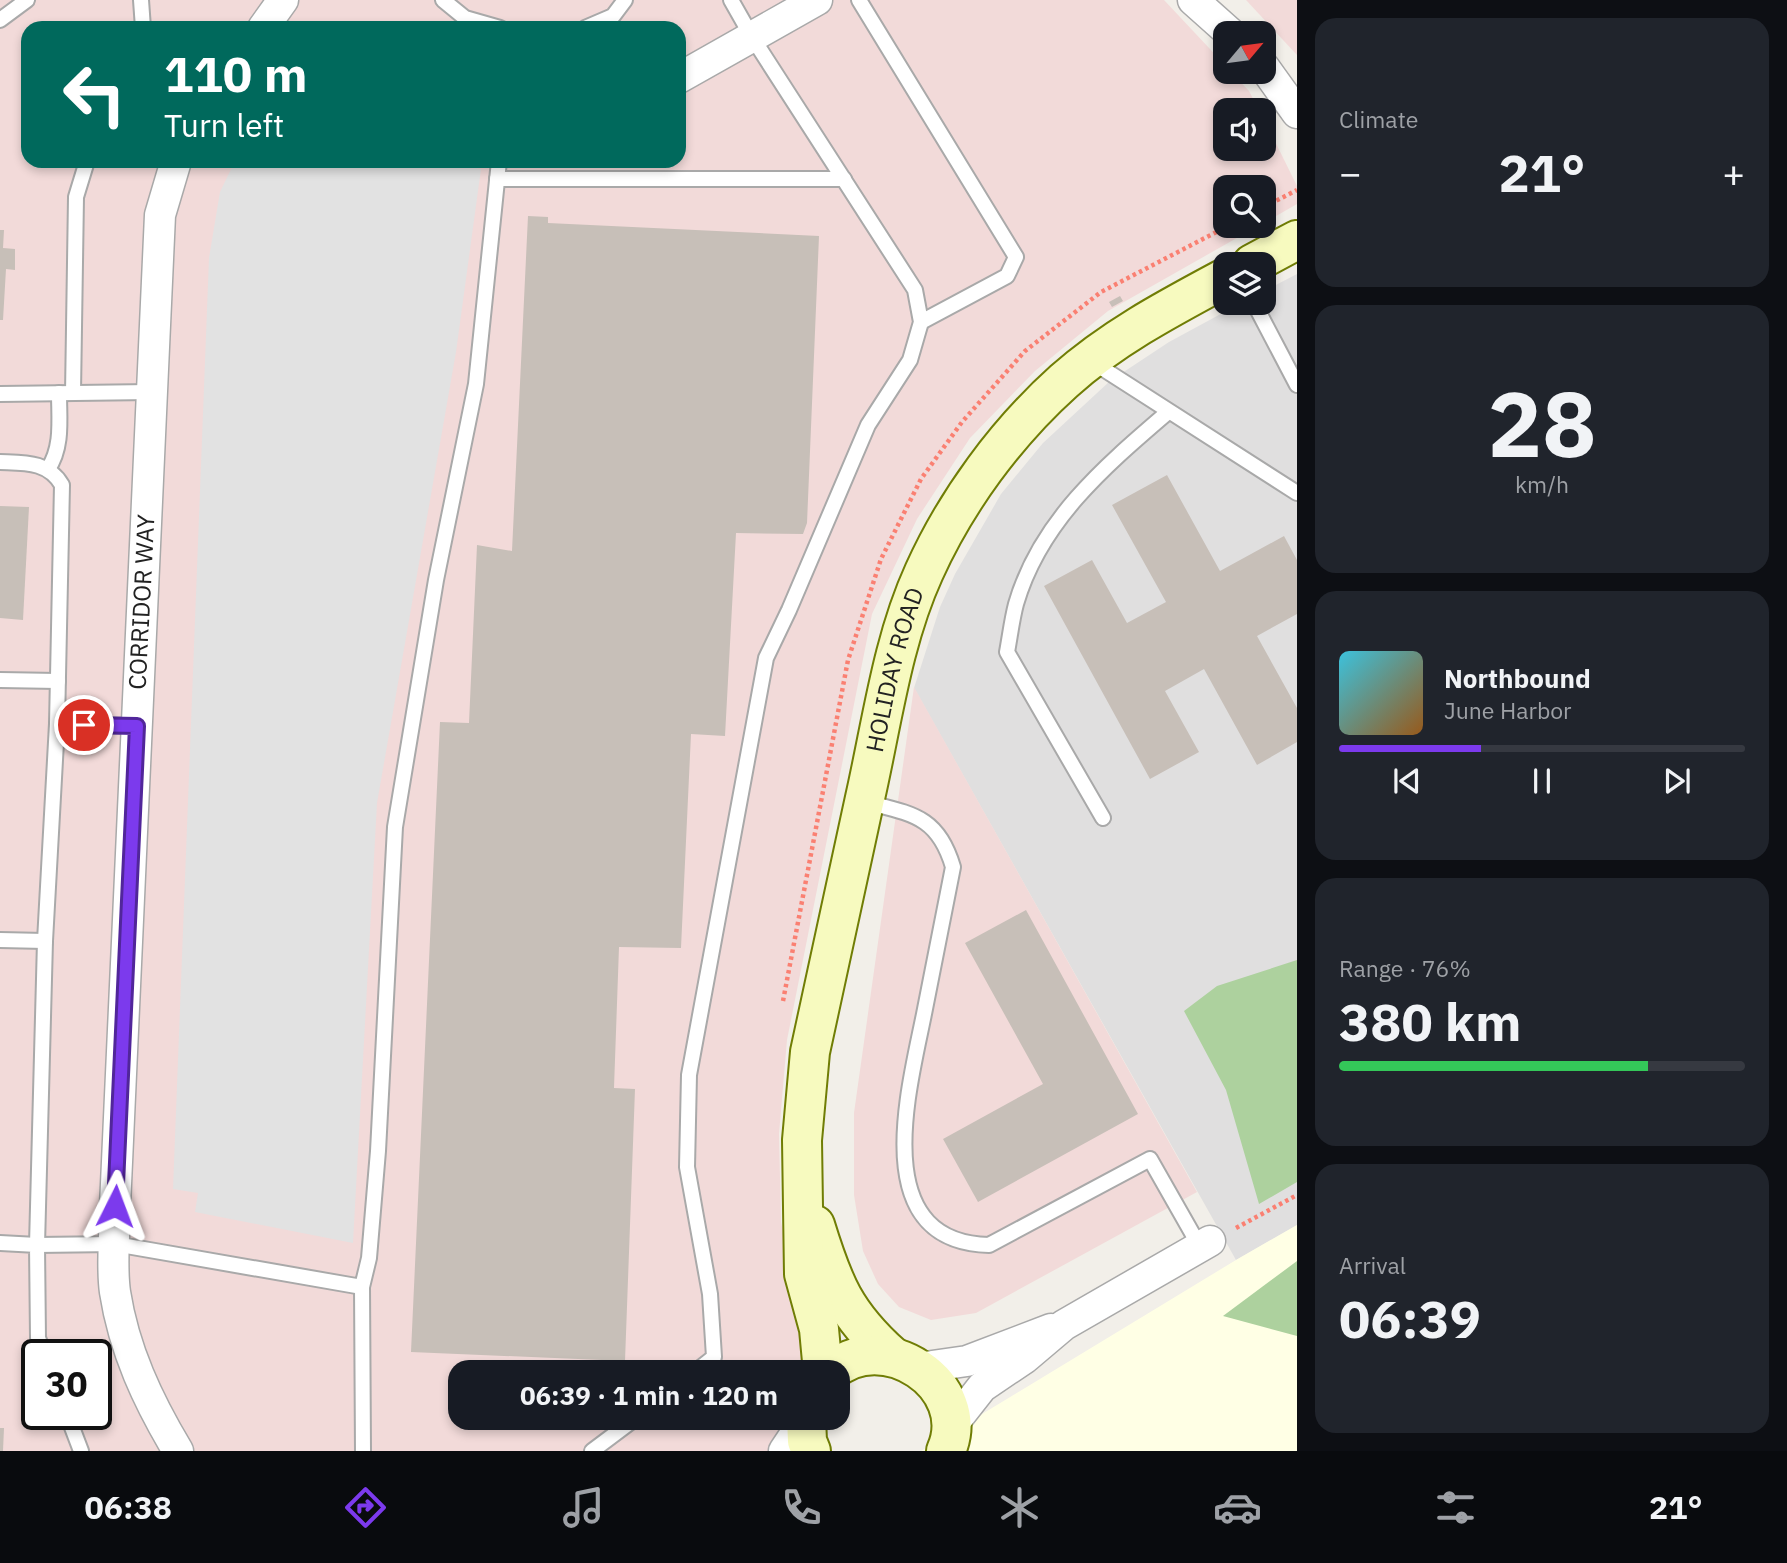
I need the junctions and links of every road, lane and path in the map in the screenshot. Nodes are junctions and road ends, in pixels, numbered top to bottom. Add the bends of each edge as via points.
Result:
1 (27, 0) edge
2 (141, 0) edge
3 (283, 0) edge
4 (443, 0) edge
5 (625, 0) edge
6 (731, 0) edge
7 (817, 0) edge
8 (859, 0) edge
9 (1193, 0) edge
10 (0, 20) edge
11 (142, 21) edge
12 (268, 21) edge
13 (476, 21) edge
14 (601, 21) edge
15 (1217, 21) edge
16 (752, 37) junction
17 (686, 74) edge
18 (1276, 83) edge
19 (1297, 113) edge
20 (85, 168) edge
21 (174, 168) edge
22 (498, 168) edge
23 (497, 179) junction
24 (844, 179) junction
25 (1297, 190) edge
26 (1276, 201) edge
27 (1297, 240) edge
28 (1274, 252) edge
29 (1213, 285) edge
30 (1260, 315) edge
31 (921, 322) junction
32 (1090, 360) junction
33 (1297, 385) edge
34 (151, 392) junction
35 (66, 393) junction
36 (0, 394) edge
37 (1168, 412) junction
38 (0, 462) edge
39 (48, 469) junction
40 (1297, 493) edge
41 (0, 680) edge
42 (58, 681) junction
43 (58, 724) junction
44 (137, 726) junction
45 (865, 801) junction
46 (1103, 818) dead end
47 (0, 940) edge
48 (45, 941) junction
49 (805, 1193) junction
50 (1297, 1195) edge
51 (0, 1243) edge
52 (115, 1244) junction
53 (1205, 1244) junction
54 (37, 1245) junction
55 (362, 1287) junction
56 (1064, 1325) junction
57 (38, 1339) edge
58 (711, 1360) edge
59 (822, 1360) edge
60 (850, 1361) edge
61 (905, 1362) junction
62 (73, 1430) edge
63 (620, 1430) edge
64 (798, 1430) edge
65 (807, 1430) edge
66 (947, 1440) edge
67 (81, 1451) edge
68 (178, 1451) edge
69 (363, 1451) edge
70 (592, 1451) edge
71 (785, 1451) edge
72 (811, 1451) edge

1 - 10 lane
2 - 11 lane
3 - 12 street
4 - 13 lane
5 - 14 lane via 613,16
6 - 16 lane
7 - 16 street
8 - 31 lane via 1016,257 1007,276
9 - 15 street
16 - 17 street
16 - 24 lane
18 - 19 street
20 - 35 lane via 76,197
21 - 34 street, CORRIDOR WAY via 160,215
22 - 23 lane
23 - 24 lane
23 - 55 lane via 476,384 436,580 395,827 378,1151 369,1258
24 - 31 lane via 915,290
25 - 26 path
27 - 28 street
29 - 32 street, HOLIDAY ROAD via 1146,321
30 - 33 lane
31 - 58 lane via 910,360 868,425 766,658 689,1075 687,1167 710,1294 715,1357
32 - 37 lane
32 - 45 street, HOLIDAY ROAD via 1063,382 978,477 949,523 923,574 900,641
34 - 35 lane
34 - 44 street, CORRIDOR WAY
35 - 36 lane
35 - 39 lane via 57,452
37 - 40 lane
37 - 46 lane via 1060,515 1033,559 1016,604 1007,652
38 - 39 lane
39 - 42 lane via 62,485
41 - 42 lane
42 - 43 lane
43 - 44 lane
43 - 48 lane
44 - 52 street, CORRIDOR WAY
45 - 49 street, HOLIDAY ROAD via 810,1052 802,1140
45 - 53 lane via 918,815 941,838 953,867 903,1119 904,1167 926,1220 967,1245 989,1245 1150,1159
47 - 48 lane
48 - 54 lane
49 - 59 street, HOLIDAY ROAD via 804,1274
49 - 61 street, HOLIDAY ROAD via 838,1290 861,1328
50 - 53 path
51 - 54 lane
52 - 54 lane
52 - 55 lane
52 - 68 street, CORRIDOR WAY via 115,1289 123,1333 139,1380
53 - 56 street
54 - 57 lane
55 - 69 lane
56 - 61 street via 967,1361
56 - 66 street via 982,1387
60 - 61 street via 878,1354
61 - 66 street, HOLIDAY ROAD via 932,1377 945,1399
62 - 67 lane
63 - 70 lane
64 - 71 street
65 - 72 street

